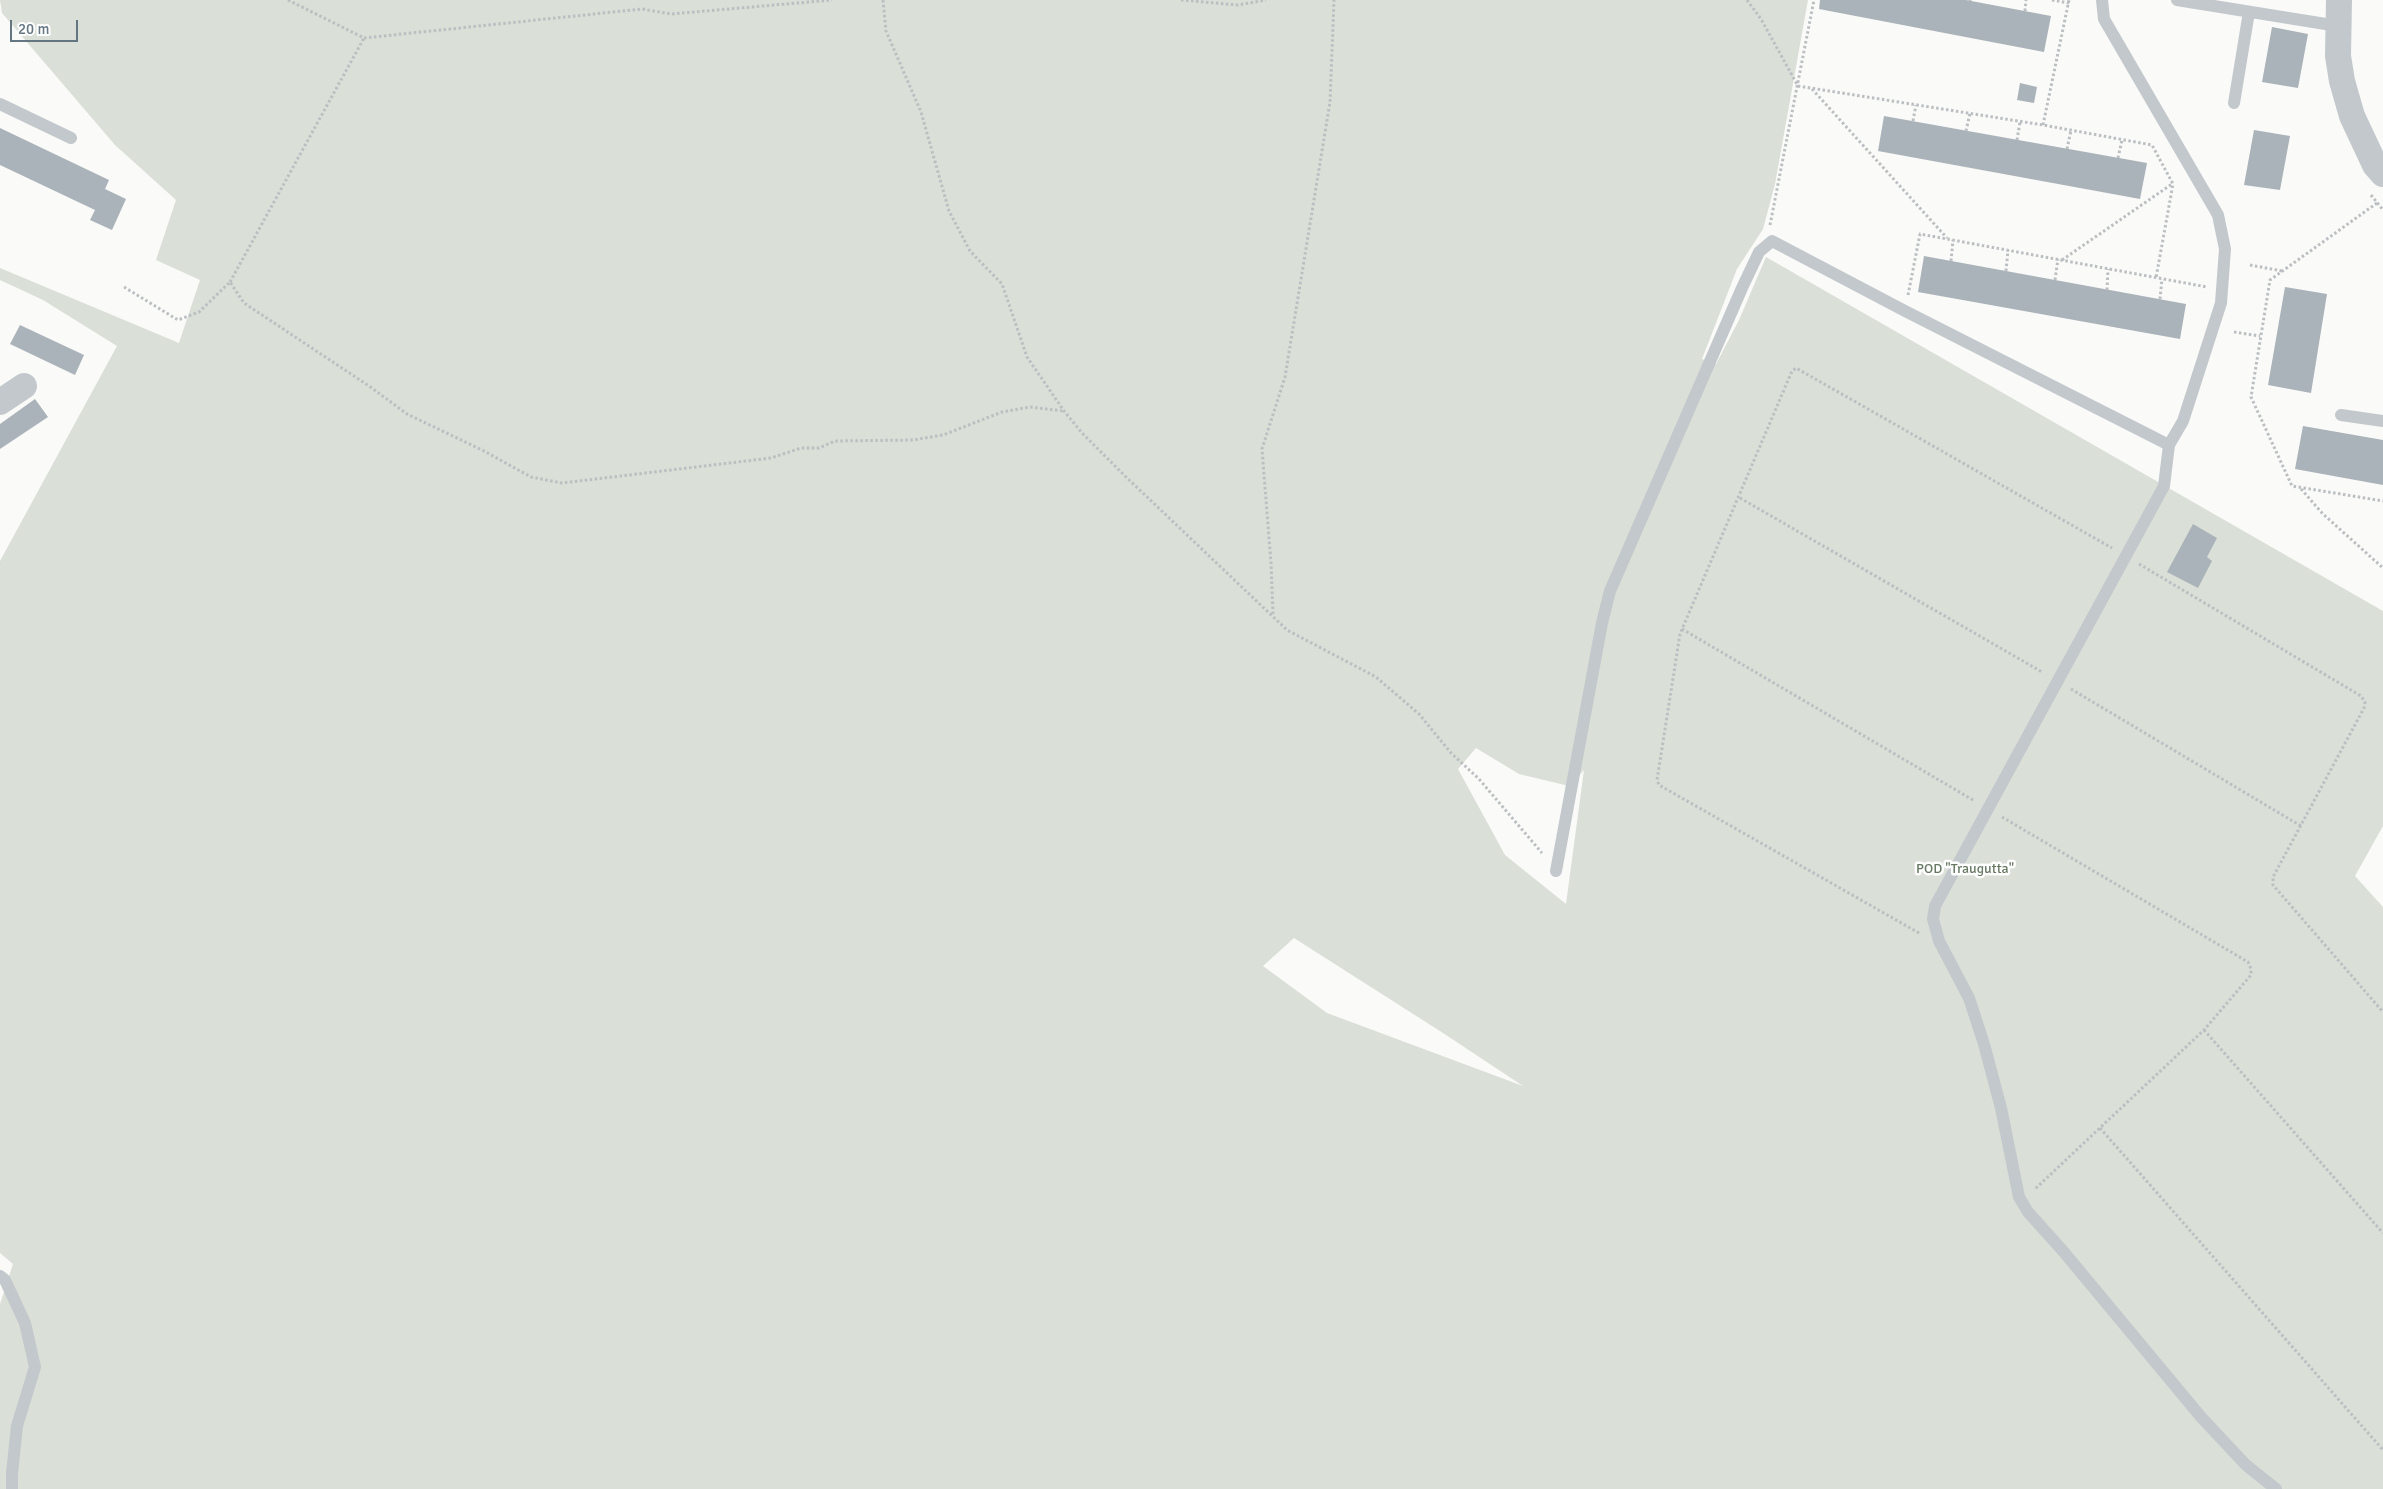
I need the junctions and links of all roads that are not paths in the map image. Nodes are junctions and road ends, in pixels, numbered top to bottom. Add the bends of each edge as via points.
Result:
1 (2102, 0) edge
2 (2177, 0) edge
3 (2339, 0) edge
4 (2249, 12) junction
5 (2338, 26) junction
6 (2234, 103) dead end
7 (0, 104) edge
8 (71, 138) dead end
9 (2383, 174) edge
10 (24, 386) dead end
11 (0, 402) edge
12 (2341, 415) dead end
13 (2383, 421) edge
14 (2169, 445) junction
15 (1556, 871) road end
16 (0, 1276) edge
17 (12, 1489) edge
18 (2276, 1489) edge

1 - 14 lane via 2104,19 2218,215 2225,250 2221,303 2183,421
2 - 4 lane
3 - 5 street
4 - 5 lane
4 - 6 lane
5 - 9 street via 2342,81 2352,116
7 - 8 lane
10 - 11 street
12 - 13 lane
14 - 15 lane via 1772,241 1759,252 1742,288 1610,591
14 - 18 lane via 2164,486 1935,906 1934,919 1942,946 1969,998 1984,1044 2019,1197 2028,1212 2201,1417 2246,1465
16 - 17 lane via 5,1280 25,1323 35,1367 17,1426

